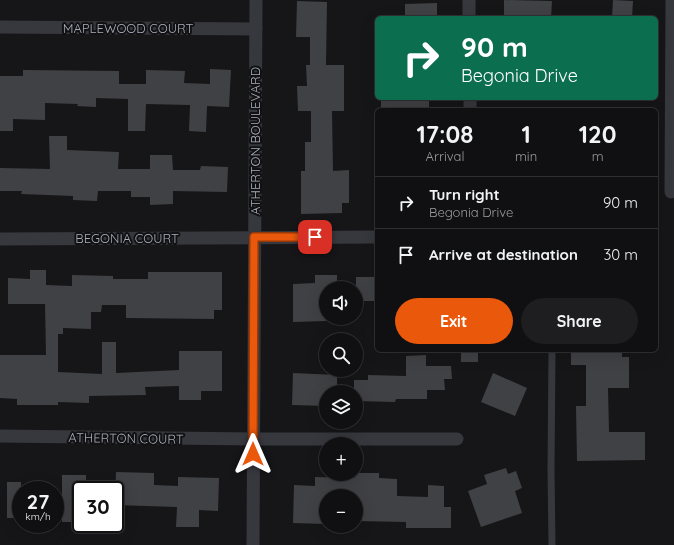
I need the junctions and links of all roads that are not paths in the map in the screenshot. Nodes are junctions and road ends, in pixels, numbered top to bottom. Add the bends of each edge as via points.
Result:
1 (256, 0) edge
2 (469, 0) edge
3 (672, 0) edge
4 (469, 16) edge
5 (0, 27) edge
6 (256, 29) junction
7 (671, 192) dead end
8 (254, 237) junction
9 (375, 237) edge
10 (0, 239) edge
11 (552, 352) edge
12 (0, 436) edge
13 (253, 439) junction
14 (457, 439) dead end
15 (253, 545) edge
16 (552, 545) edge

1 - 6 street, ATHERTON BOULEVARD
2 - 4 street
3 - 7 street
5 - 6 street, MAPLEWOOD COURT
6 - 8 street, ATHERTON BOULEVARD
8 - 9 street, BEGONIA COURT
8 - 10 street, BEGONIA COURT
8 - 13 street, ATHERTON BOULEVARD
11 - 16 lane
12 - 13 street, ATHERTON COURT
13 - 14 street, ATHERTON COURT
13 - 15 street, ATHERTON BOULEVARD

